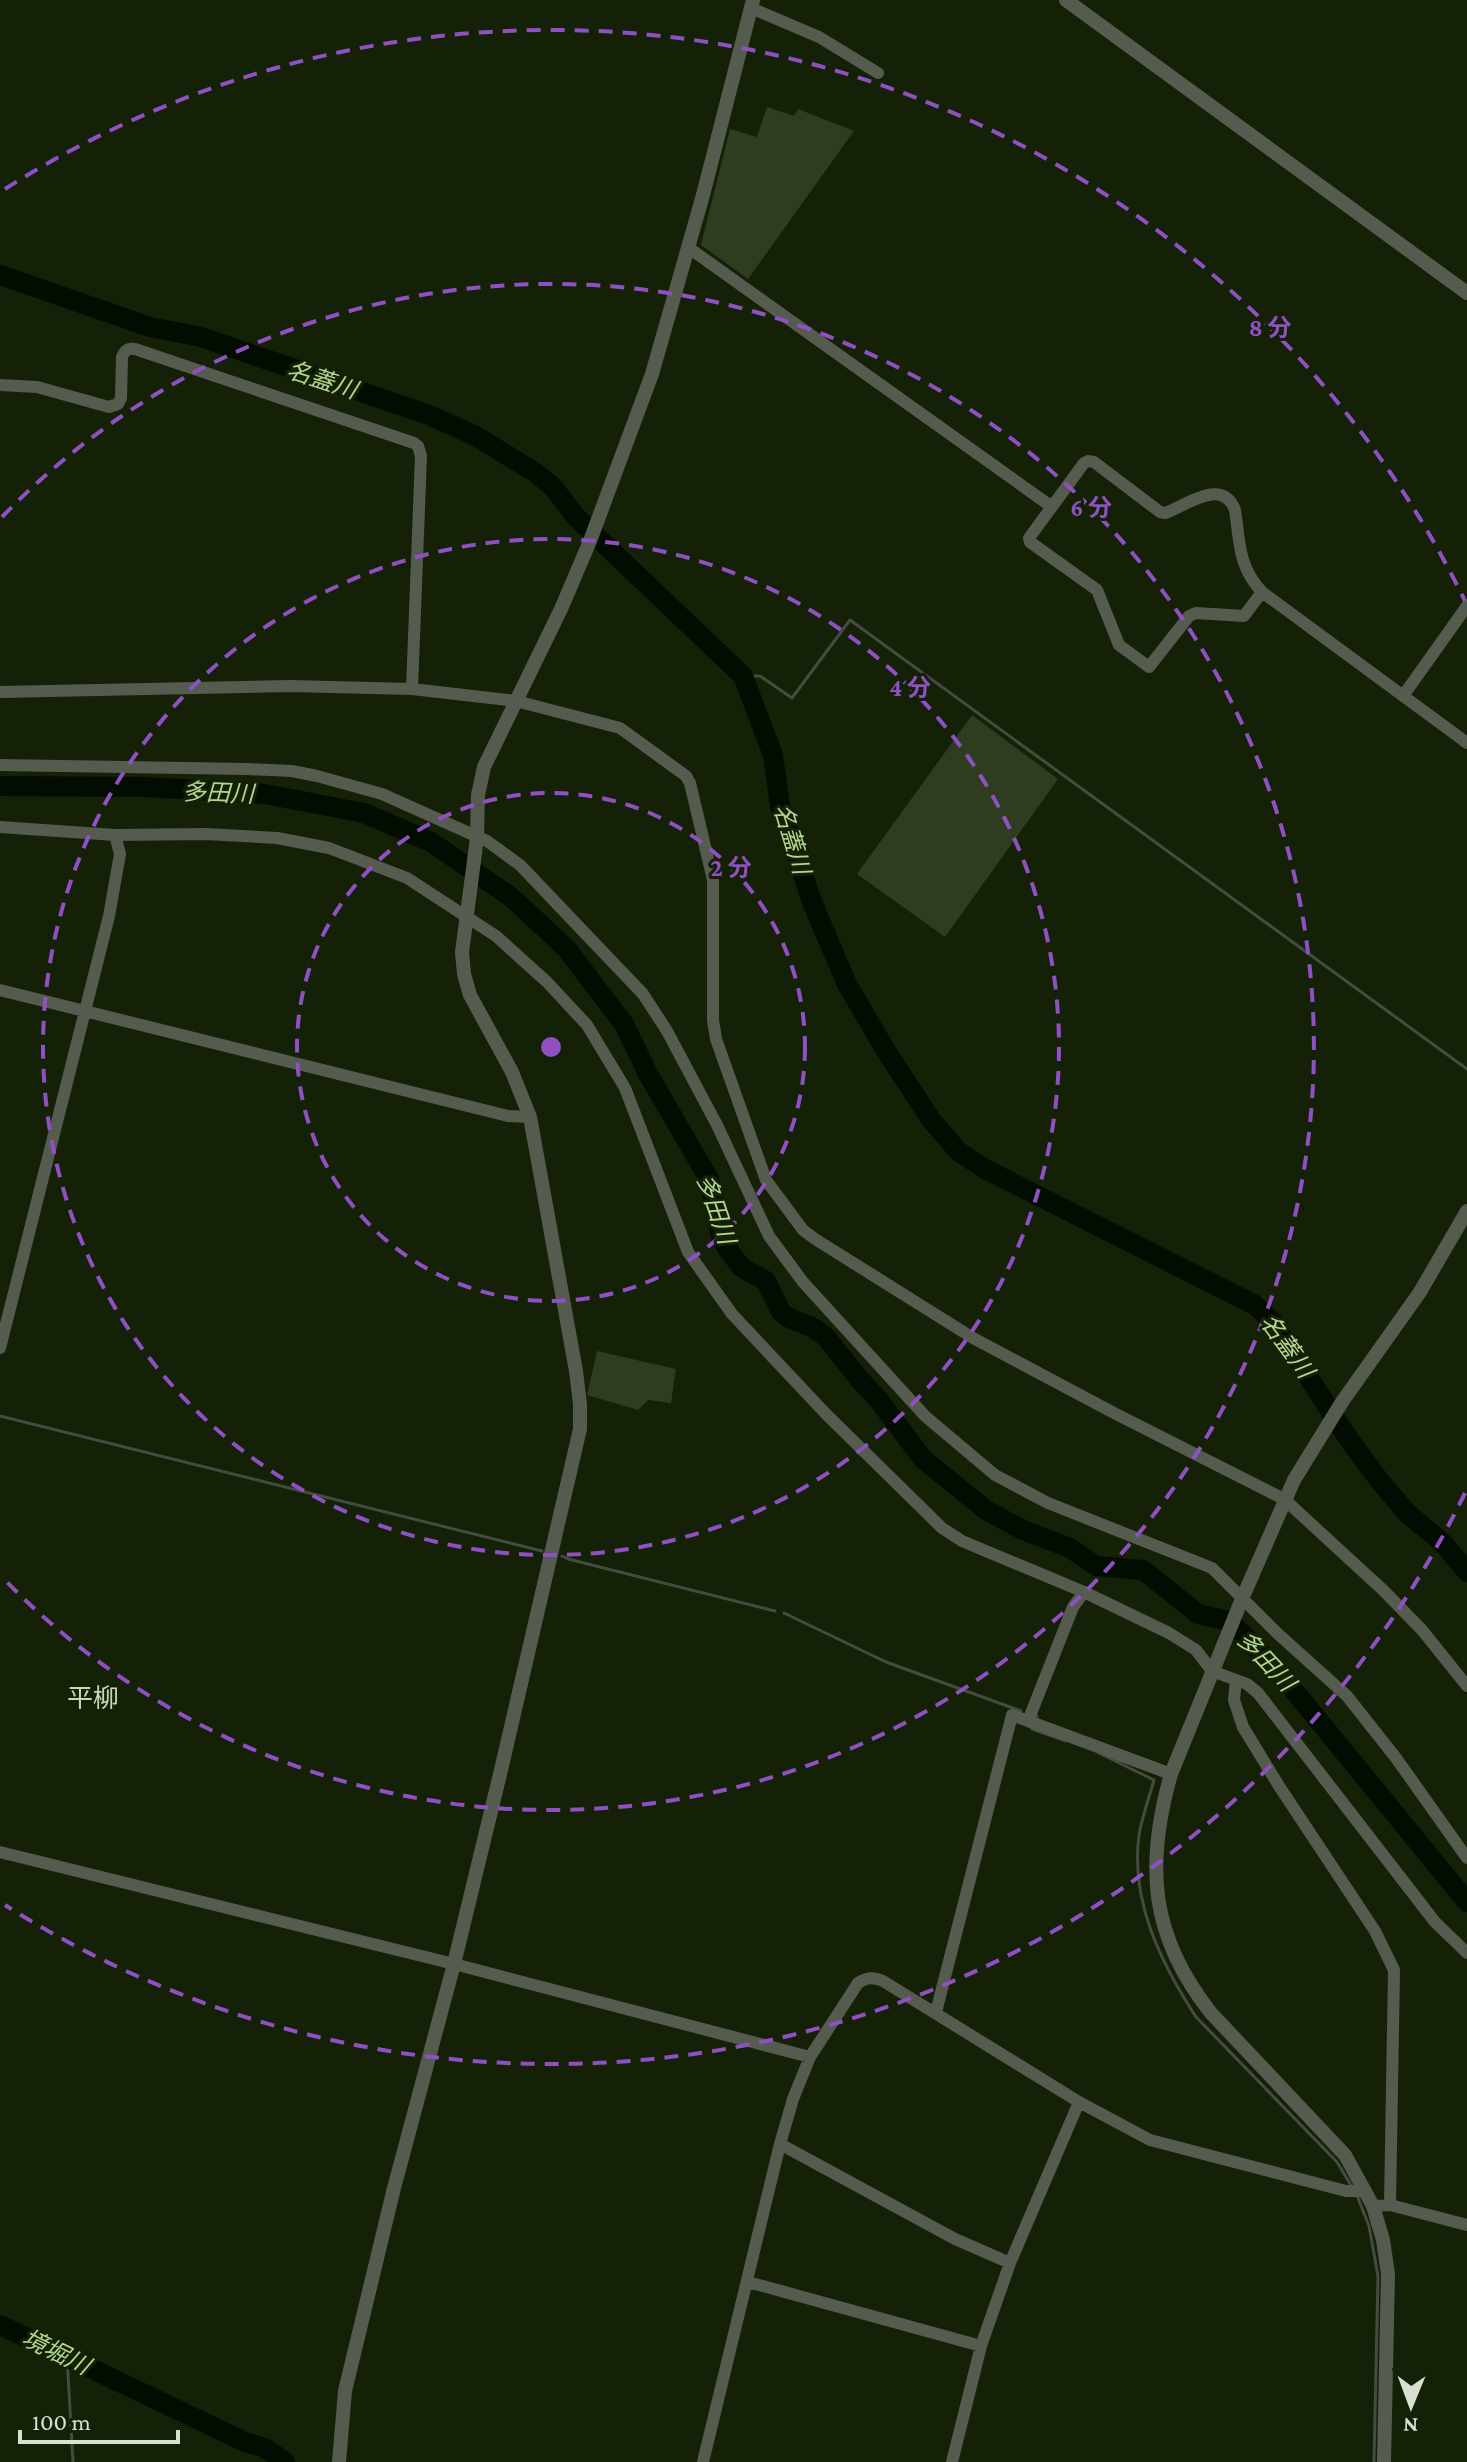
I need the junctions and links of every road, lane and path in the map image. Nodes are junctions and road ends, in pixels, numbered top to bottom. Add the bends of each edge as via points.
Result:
1 (1066, 0) edge
2 (752, 4) edge
3 (878, 73) dead end
4 (689, 248) junction
5 (1467, 293) edge
6 (0, 385) edge
7 (1052, 507) junction
8 (1262, 592) junction
9 (1467, 606) edge
10 (412, 689) junction
11 (0, 692) edge
12 (1403, 696) junction
13 (516, 701) junction
14 (1467, 743) edge
15 (0, 765) edge
16 (0, 827) edge
17 (115, 835) junction
18 (476, 841) junction
19 (467, 914) junction
20 (0, 990) edge
21 (85, 1011) junction
22 (530, 1117) junction
23 (1467, 1211) edge
24 (0, 1348) edge
25 (1284, 1499) junction
26 (1084, 1592) junction
27 (1241, 1602) junction
28 (1214, 1666) junction
29 (1236, 1680) junction
30 (1467, 1686) edge
31 (1028, 1721) junction
32 (1171, 1774) junction
33 (0, 1852) edge
34 (1467, 1858) edge
35 (1467, 1953) edge
36 (454, 1964) junction
37 (936, 2012) junction
38 (810, 2057) junction
39 (1079, 2102) junction
40 (780, 2144) junction
41 (1359, 2191) junction
42 (1390, 2205) junction
43 (1373, 2206) junction
44 (1467, 2225) edge
45 (1010, 2263) junction
46 (748, 2282) junction
47 (981, 2346) junction
48 (339, 2462) edge
49 (703, 2462) edge
50 (952, 2462) edge
51 (1384, 2462) edge

1 - 5 street
2 - 3 street
2 - 4 street
4 - 7 street
4 - 13 street via 652,374 590,541
6 - 10 street via 37,387 109,407 121,398 124,351 135,349 414,443 421,456
7 - 8 street via 1088,461 1160,512 1198,496 1226,498 1235,510 1244,569
7 - 8 street via 1030,542 1097,590 1119,645 1149,667 1189,616 1244,616
8 - 12 street
9 - 12 street
10 - 11 street
10 - 13 street
12 - 14 street
13 - 18 street via 484,767
13 - 25 street via 620,728 690,783 713,880 716,1039 766,1180 803,1230 973,1338
15 - 18 street via 292,771 382,794 471,833
16 - 17 street
17 - 19 street via 221,834 329,848 407,878
17 - 21 street via 120,854
18 - 19 street
18 - 27 street via 487,841 520,865 643,994 717,1125 769,1236 803,1282 925,1416 995,1475 1048,1503 1212,1568
19 - 22 street via 462,952 470,995
19 - 26 street via 547,982 587,1025 625,1088 688,1252 732,1314 942,1528
20 - 21 street
21 - 22 street via 508,1116
21 - 24 street
22 - 36 street via 576,1371 580,1429
23 - 25 street
25 - 27 street
25 - 30 street via 1383,1590
26 - 28 street via 1169,1633
26 - 31 street via 1073,1607
27 - 28 street
27 - 34 street via 1347,1696
28 - 29 street
28 - 32 street
29 - 35 street via 1258,1693 1435,1922
29 - 42 street via 1234,1700 1243,1727 1375,1931 1394,1970
31 - 32 street
31 - 37 street via 1012,1715
32 - 41 street via 1161,1809 1155,1869 1161,1916 1177,1963 1211,2013 1345,2155
33 - 36 street
36 - 38 street
36 - 48 street via 345,2391
37 - 38 street via 875,1977 866,1978
37 - 39 street
38 - 40 street
39 - 41 street via 1150,2140
39 - 45 street
40 - 45 street
40 - 46 street
41 - 43 street
42 - 43 street
42 - 44 street
43 - 51 street via 1388,2274
45 - 47 street
46 - 47 street
46 - 49 street
47 - 50 street

